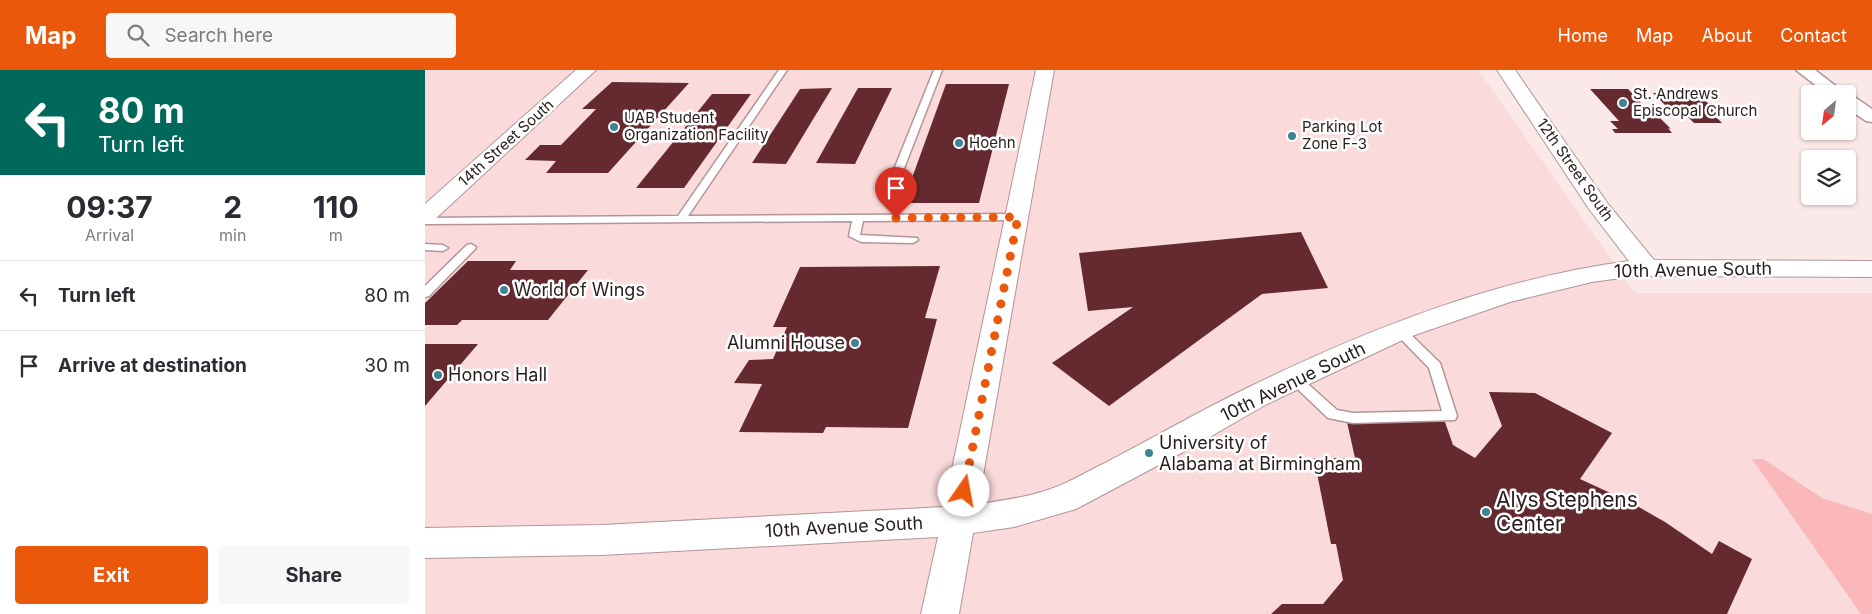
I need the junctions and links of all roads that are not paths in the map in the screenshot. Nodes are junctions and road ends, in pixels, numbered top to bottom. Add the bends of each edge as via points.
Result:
1 (587, 70) edge
2 (783, 70) edge
3 (938, 70) edge
4 (1045, 70) edge
5 (1506, 70) edge
6 (1804, 70) edge
7 (1826, 85) edge
8 (1856, 106) edge
9 (1872, 117) edge
10 (888, 197) dead end
11 (425, 216) edge
12 (1018, 217) junction
13 (857, 218) junction
14 (681, 219) junction
15 (425, 220) edge
16 (913, 240) dead end
17 (471, 247) dead end
18 (425, 248) edge
19 (443, 248) dead end
20 (1647, 268) junction
21 (1872, 269) edge
22 (425, 293) edge
23 (1399, 330) junction
24 (1294, 379) junction
25 (957, 521) junction
26 (425, 543) edge
27 (940, 614) edge

1 - 11 street, 14th Street South
2 - 14 lane
3 - 10 lane
4 - 12 street
5 - 20 street, 12th Street South via 1600,209
6 - 7 street
8 - 9 street
12 - 13 lane
12 - 25 street
13 - 14 lane
13 - 16 lane via 854,236 861,239
14 - 15 lane
17 - 22 lane
18 - 19 lane
20 - 21 street, 10th Avenue South
20 - 23 street, 10th Avenue South via 1592,274 1503,295
23 - 24 street, 10th Avenue South
23 - 24 lane via 1435,366 1450,416 1353,418 1333,414
24 - 25 street, 10th Avenue South via 1064,499 1014,514
25 - 26 street, 10th Avenue South via 602,540
25 - 27 street

